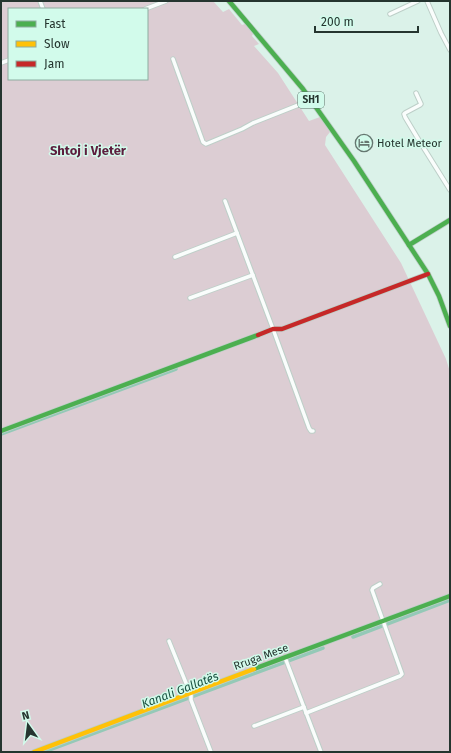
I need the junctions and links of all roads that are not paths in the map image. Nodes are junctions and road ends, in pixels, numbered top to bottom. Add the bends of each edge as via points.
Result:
1 (166, 1) edge
2 (229, 1) edge
3 (418, 1) edge
4 (427, 1) edge
5 (148, 8) edge
6 (390, 14) dead end
7 (450, 50) edge
8 (173, 60) dead end
9 (416, 93) dead end
10 (311, 100) junction
11 (450, 190) edge
12 (225, 201) dead end
13 (450, 220) edge
14 (237, 233) junction
15 (410, 244) junction
16 (175, 257) dead end
17 (428, 274) junction
18 (252, 275) junction
19 (190, 298) dead end
20 (448, 310) edge
21 (450, 318) edge
22 (450, 326) edge
23 (273, 330) junction
24 (1, 431) edge
25 (313, 431) dead end
26 (380, 584) dead end
27 (450, 596) edge
28 (384, 624) junction
29 (169, 641) dead end
30 (287, 661) junction
31 (191, 696) junction
32 (304, 707) junction
33 (306, 712) junction
34 (254, 726) dead end
35 (34, 752) edge
36 (211, 752) edge
37 (321, 752) edge

1 - 5 street
2 - 10 street, SH1
3 - 6 street
4 - 7 street
8 - 10 street via 203,142 206,144
9 - 11 street via 420,105 404,114
10 - 15 street, SH1
12 - 14 street
13 - 15 street
14 - 16 street
14 - 18 street
15 - 17 street, SH1
15 - 20 street, SH1
17 - 22 street, SH1
17 - 23 street via 282,329
18 - 19 street
18 - 23 street
20 - 21 street, SH1
23 - 24 street
23 - 25 street via 309,428
26 - 28 street via 372,590
27 - 28 street, Rruga Mese
28 - 30 street, Rruga Mese
28 - 33 street via 402,674
29 - 31 street
30 - 31 street, Rruga Mese
30 - 32 street
31 - 35 street, Rruga Mese
31 - 36 street
32 - 33 street
32 - 34 street
33 - 37 street

